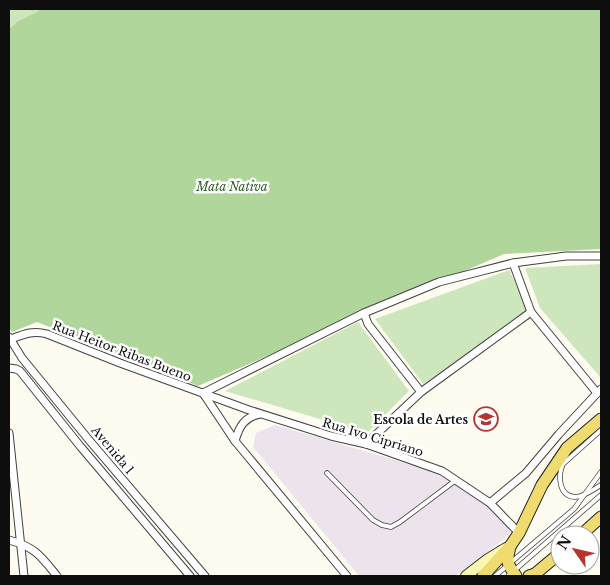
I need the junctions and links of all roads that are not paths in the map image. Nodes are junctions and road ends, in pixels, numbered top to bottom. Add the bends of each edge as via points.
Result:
1 (601, 256) edge
2 (512, 263) junction
3 (531, 312) junction
4 (364, 313) junction
5 (10, 337) edge
6 (18, 353) junction
7 (9, 368) edge
8 (599, 391) edge
9 (421, 392) junction
10 (203, 393) junction
11 (262, 414) junction
12 (601, 419) edge
13 (601, 430) edge
14 (9, 434) edge
15 (235, 441) junction
16 (366, 444) junction
17 (601, 472) edge
18 (327, 473) dead end
19 (456, 480) junction
20 (601, 485) edge
21 (586, 493) junction
22 (601, 495) edge
23 (490, 502) junction
24 (519, 533) junction
25 (9, 540) edge
26 (21, 544) junction
27 (511, 546) junction
28 (550, 562) edge
29 (512, 572) edge
30 (24, 576) edge
31 (57, 576) edge
32 (190, 576) edge
33 (205, 576) edge
34 (347, 576) edge
35 (466, 576) edge
36 (483, 576) edge
37 (495, 576) edge
38 (534, 576) edge

1 - 2 street via 566,256
2 - 3 street
2 - 4 street via 439,282
3 - 8 street
3 - 9 street
4 - 9 street via 368,324
4 - 10 street
5 - 6 street, Avenida 1
5 - 10 street, Rua Heitor Ribas Bueno via 38,332 47,334
6 - 7 street via 17,360
6 - 33 street, Avenida 1
7 - 32 street, Avenida 1 via 20,371
8 - 23 street via 526,472
9 - 16 street
10 - 11 street, Rua Ivo Cipriano
10 - 15 street, Rua Heitor Ribas Bueno
11 - 15 street via 248,418
11 - 16 street, Rua Ivo Cipriano
12 - 24 main road via 567,448 542,485
13 - 21 lane via 560,470 565,492 576,497
14 - 26 street
15 - 34 street, Rua Heitor Ribas Bueno
16 - 19 street, Rua Ivo Cipriano via 442,471
17 - 21 lane
18 - 19 lane via 372,520 391,526
19 - 23 street, Rua Ivo Cipriano
20 - 21 lane
21 - 29 lane
22 - 29 lane
23 - 24 street, Rua Ivo Cipriano
24 - 27 main road
25 - 26 street
26 - 30 street
26 - 31 street via 33,549
27 - 29 main road via 507,560
27 - 35 street
27 - 36 main road
28 - 38 main road
29 - 37 lane

